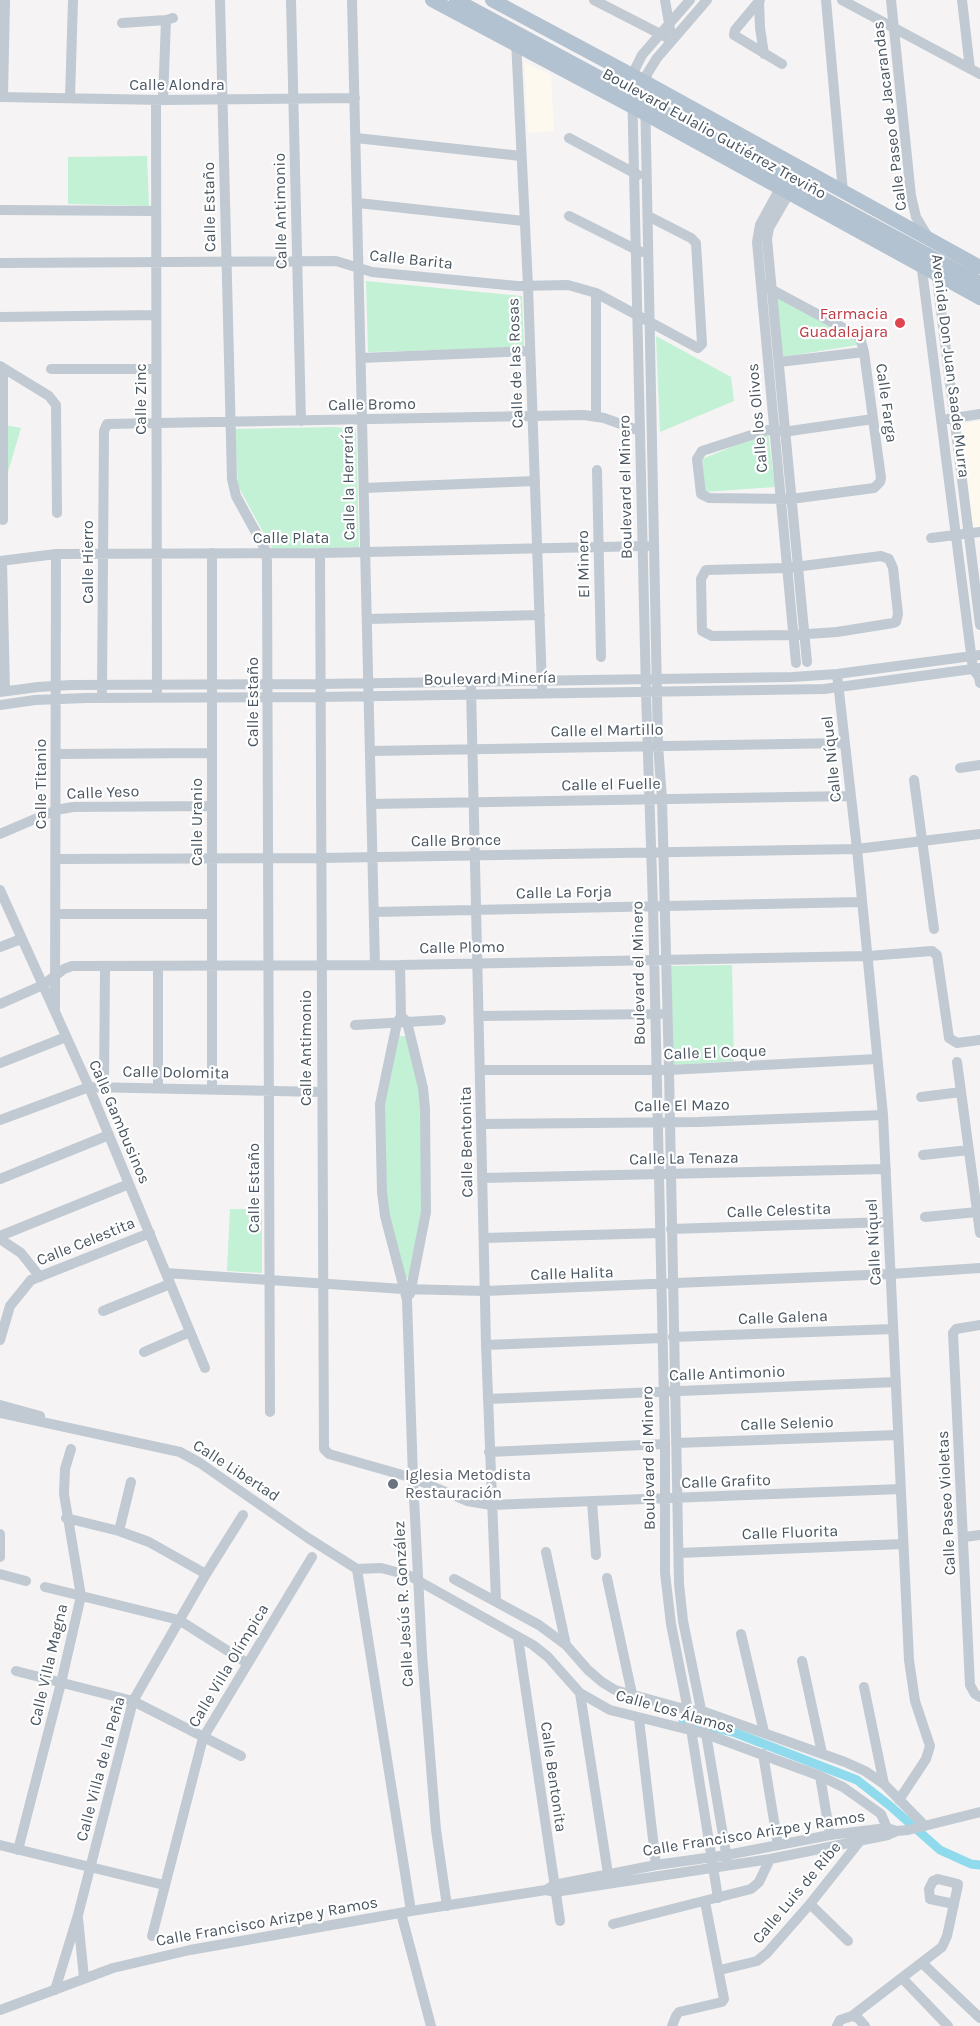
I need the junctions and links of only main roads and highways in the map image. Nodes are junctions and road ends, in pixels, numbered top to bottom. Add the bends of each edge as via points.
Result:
1 (432, 0) edge
2 (456, 0) edge
3 (492, 0) edge
4 (516, 38) junction
5 (788, 185) junction
6 (923, 238) junction
7 (928, 262) junction
8 (980, 267) edge
9 (980, 283) edge
10 (980, 298) edge

1 - 4 main road, Boulevard Eulalio Gutiérrez Treviño
2 - 4 main road, Boulevard Eulalio Gutiérrez Treviño
3 - 6 main road, Boulevard Eulalio Gutiérrez Treviño
4 - 5 main road, Boulevard Eulalio Gutiérrez Treviño
5 - 6 main road, Boulevard Eulalio Gutiérrez Treviño
5 - 7 main road, Boulevard Eulalio Gutiérrez Treviño
6 - 7 main road, Boulevard Eulalio Gutiérrez Treviño
6 - 8 main road, Boulevard Eulalio Gutiérrez Treviño
7 - 9 main road, Boulevard Eulalio Gutiérrez Treviño
7 - 10 main road, Boulevard Eulalio Gutiérrez Treviño via 936,273

